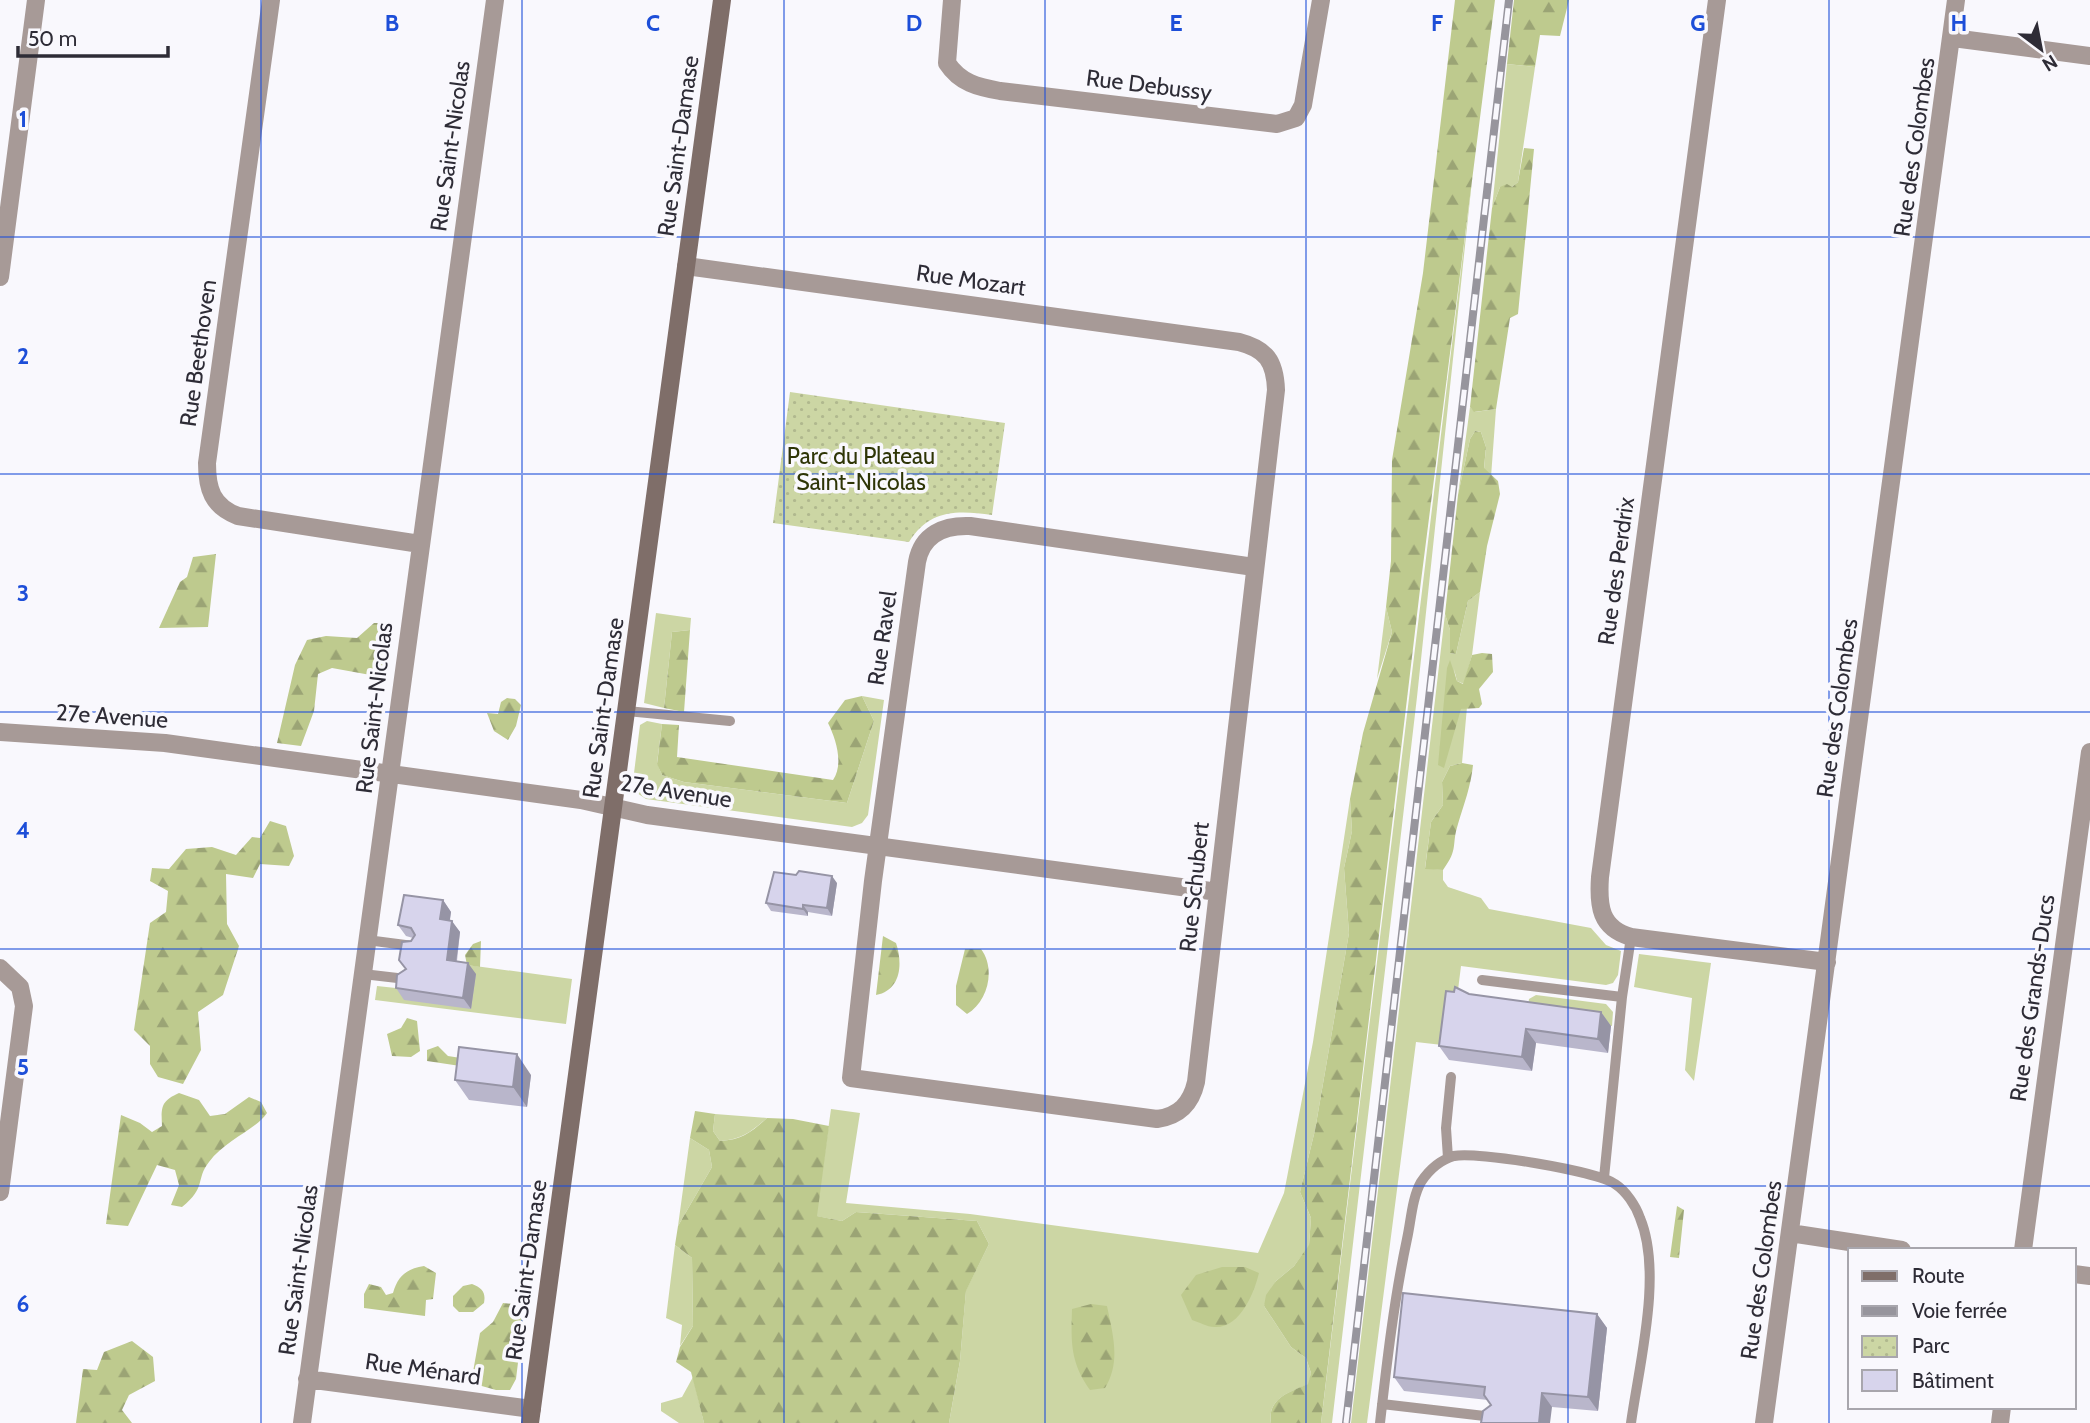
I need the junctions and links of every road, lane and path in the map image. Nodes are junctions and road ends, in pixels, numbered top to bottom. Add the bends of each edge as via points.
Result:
1 (36, 0) edge
2 (271, 0) edge
3 (495, 0) edge
4 (722, 0) edge
5 (952, 0) edge
6 (1321, 0) edge
7 (1717, 0) edge
8 (1956, 0) edge
9 (1954, 38) junction
10 (2090, 57) edge
11 (687, 266) junction
12 (0, 276) edge
13 (1248, 344) joint
14 (420, 544) junction
15 (1254, 567) junction
16 (627, 711) junction
17 (730, 722) dead end
18 (0, 732) edge
19 (2090, 752) edge
20 (389, 775) junction
21 (614, 808) junction
22 (878, 846) junction
23 (1218, 892) junction
24 (1631, 937) junction
25 (368, 940) junction
26 (415, 946) edge
27 (1827, 962) junction
28 (0, 968) edge
29 (363, 974) junction
30 (406, 979) edge
31 (1482, 980) dead end
32 (1622, 997) junction
33 (1451, 1077) dead end
34 (850, 1078) joint
35 (1448, 1158) junction
36 (1604, 1178) junction
37 (1, 1182) edge
38 (1790, 1233) junction
39 (1889, 1248) edge
40 (2023, 1248) edge
41 (307, 1378) junction
42 (1382, 1404) junction
43 (531, 1416) edge
44 (1493, 1417) edge
45 (1380, 1420) edge
46 (302, 1423) edge
47 (1392, 1423) edge
48 (1631, 1423) edge
49 (1765, 1423) edge

1 - 12 street
2 - 14 street, Rue Beethoven via 207,463 208,486 222,508 238,516
3 - 14 street, Rue Saint-Nicolas
4 - 11 street, Rue Saint-Damase
5 - 6 street, Rue Debussy via 947,63 970,84 1277,124 1296,118 1304,105
7 - 24 street, Rue des Perdrix via 1600,877 1601,914 1612,929
8 - 9 street, Rue des Colombes
9 - 10 street
9 - 27 street, Rue des Colombes
11 - 13 street, Rue Mozart
11 - 16 street, Rue Saint-Damase
13 - 15 street, Rue Schubert via 1269,358 1276,390
14 - 20 street, Rue Saint-Nicolas
15 - 22 street, Rue Ravel via 970,526 954,525 931,535 917,562
15 - 23 street, Rue Schubert
16 - 17 lane
16 - 21 street, Rue Saint-Damase
18 - 20 street, 27e Avenue via 165,743
19 - 40 street, Rue des Grands-Ducs
20 - 21 street, 27e Avenue
20 - 25 street, Rue Saint-Nicolas
21 - 22 street, 27e Avenue
21 - 43 street, Rue Saint-Damase
22 - 23 street, 27e Avenue
22 - 34 street, Rue Ravel
23 - 34 street, Rue Schubert via 1196,1082 1187,1104 1175,1114 1157,1119
24 - 27 street, Rue des Perdrix
24 - 32 lane
25 - 26 lane
25 - 29 street, Rue Saint-Nicolas
27 - 38 street, Rue des Colombes
28 - 37 street via 20,987 23,1018
29 - 30 lane
29 - 41 street, Rue Saint-Nicolas
31 - 32 lane
32 - 36 lane
33 - 35 lane
35 - 36 lane via 1488,1156
35 - 42 lane via 1433,1168 1417,1191 1394,1303
36 - 48 lane via 1626,1194 1640,1216 1649,1256
38 - 39 street
38 - 49 street, Rue des Colombes
41 - 43 street, Rue Ménard
41 - 46 street, Rue Saint-Nicolas
42 - 44 lane
42 - 45 lane
45 - 47 lane

